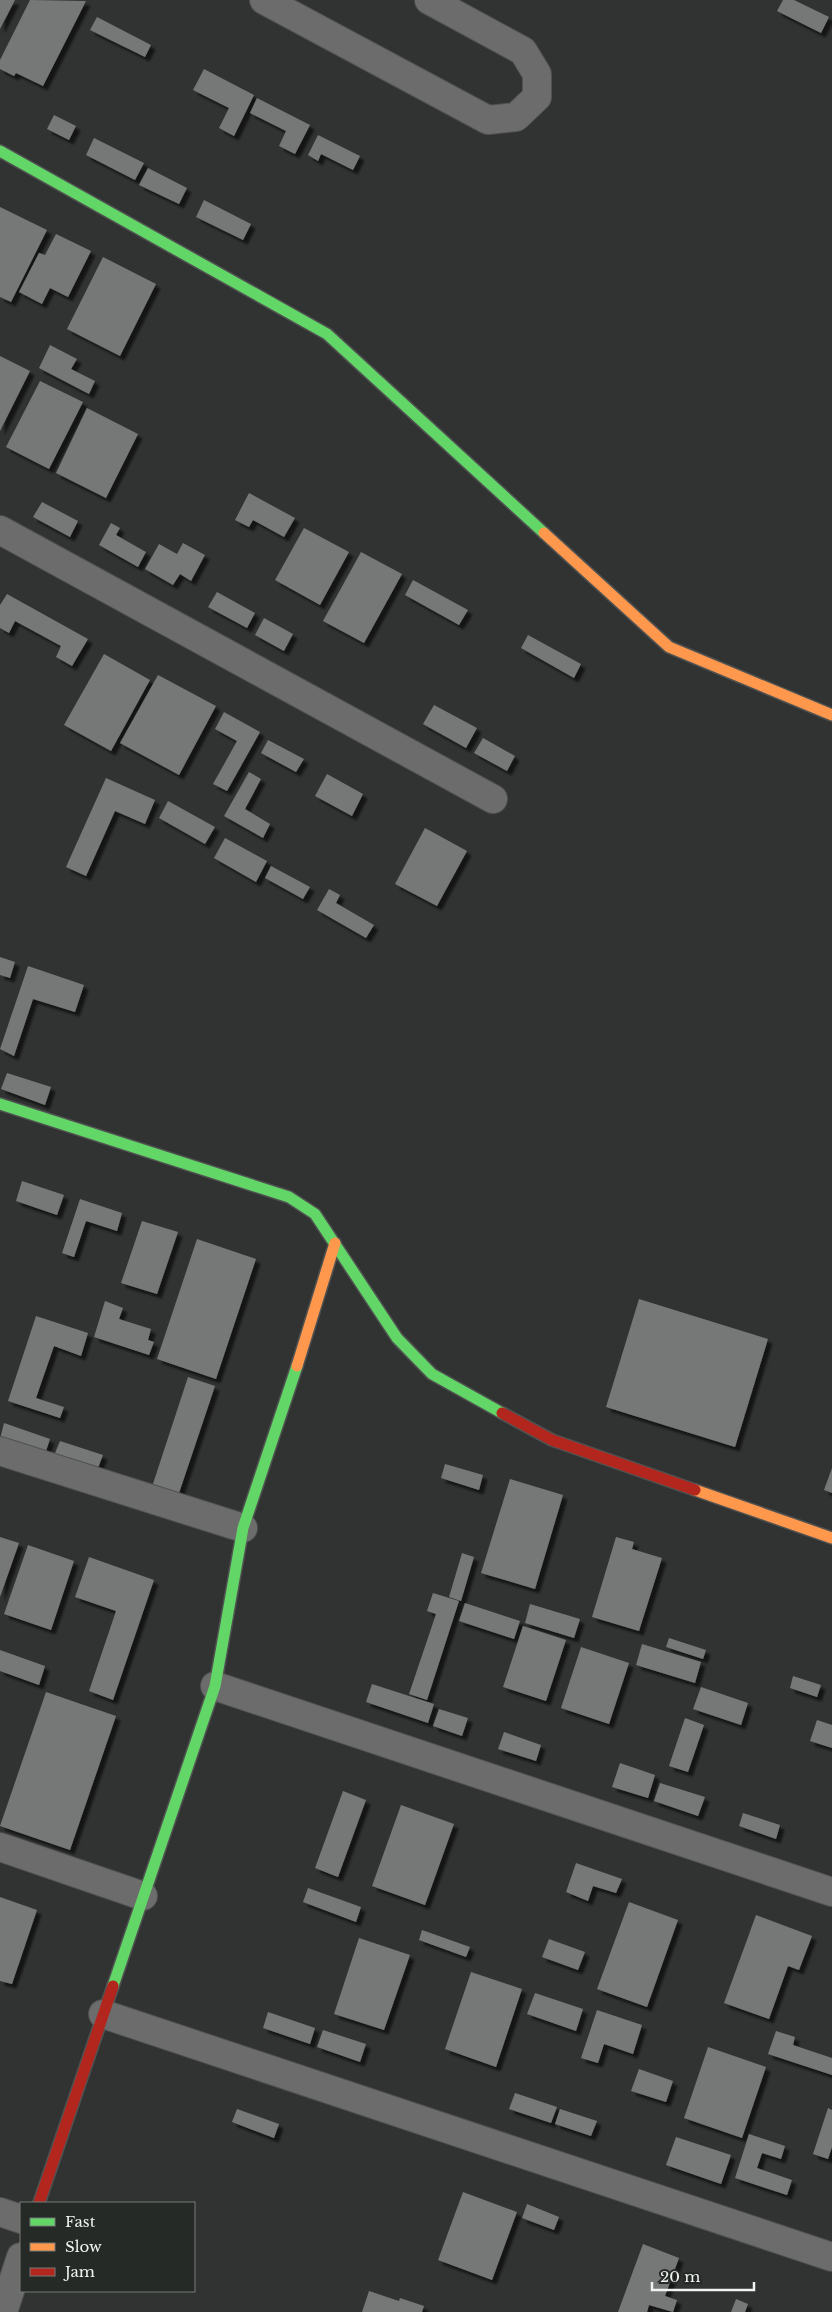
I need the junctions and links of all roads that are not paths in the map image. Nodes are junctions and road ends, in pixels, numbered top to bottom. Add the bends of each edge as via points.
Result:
1 (264, 0) edge
2 (429, 0) edge
3 (0, 151) edge
4 (0, 530) edge
5 (832, 715) edge
6 (493, 799) dead end
7 (0, 1104) edge
8 (336, 1243) junction
9 (0, 1451) edge
10 (243, 1528) junction
11 (832, 1538) edge
12 (214, 1686) junction
13 (0, 1847) edge
14 (832, 1892) edge
15 (143, 1896) junction
16 (103, 2014) junction
17 (40, 2202) edge
18 (0, 2212) edge
19 (20, 2220) edge
20 (832, 2257) edge
21 (20, 2260) edge
22 (3, 2312) edge

1 - 2 street via 488,120 516,117 537,97 536,74 523,51
3 - 5 street via 327,334 669,647
4 - 6 street
7 - 8 street via 289,1197 315,1214
8 - 10 street
8 - 11 street via 397,1338 432,1374 552,1440
9 - 10 street
10 - 12 street
12 - 14 street
12 - 15 street
13 - 15 street
15 - 16 street
16 - 17 street
16 - 20 street
18 - 19 street
21 - 22 street

